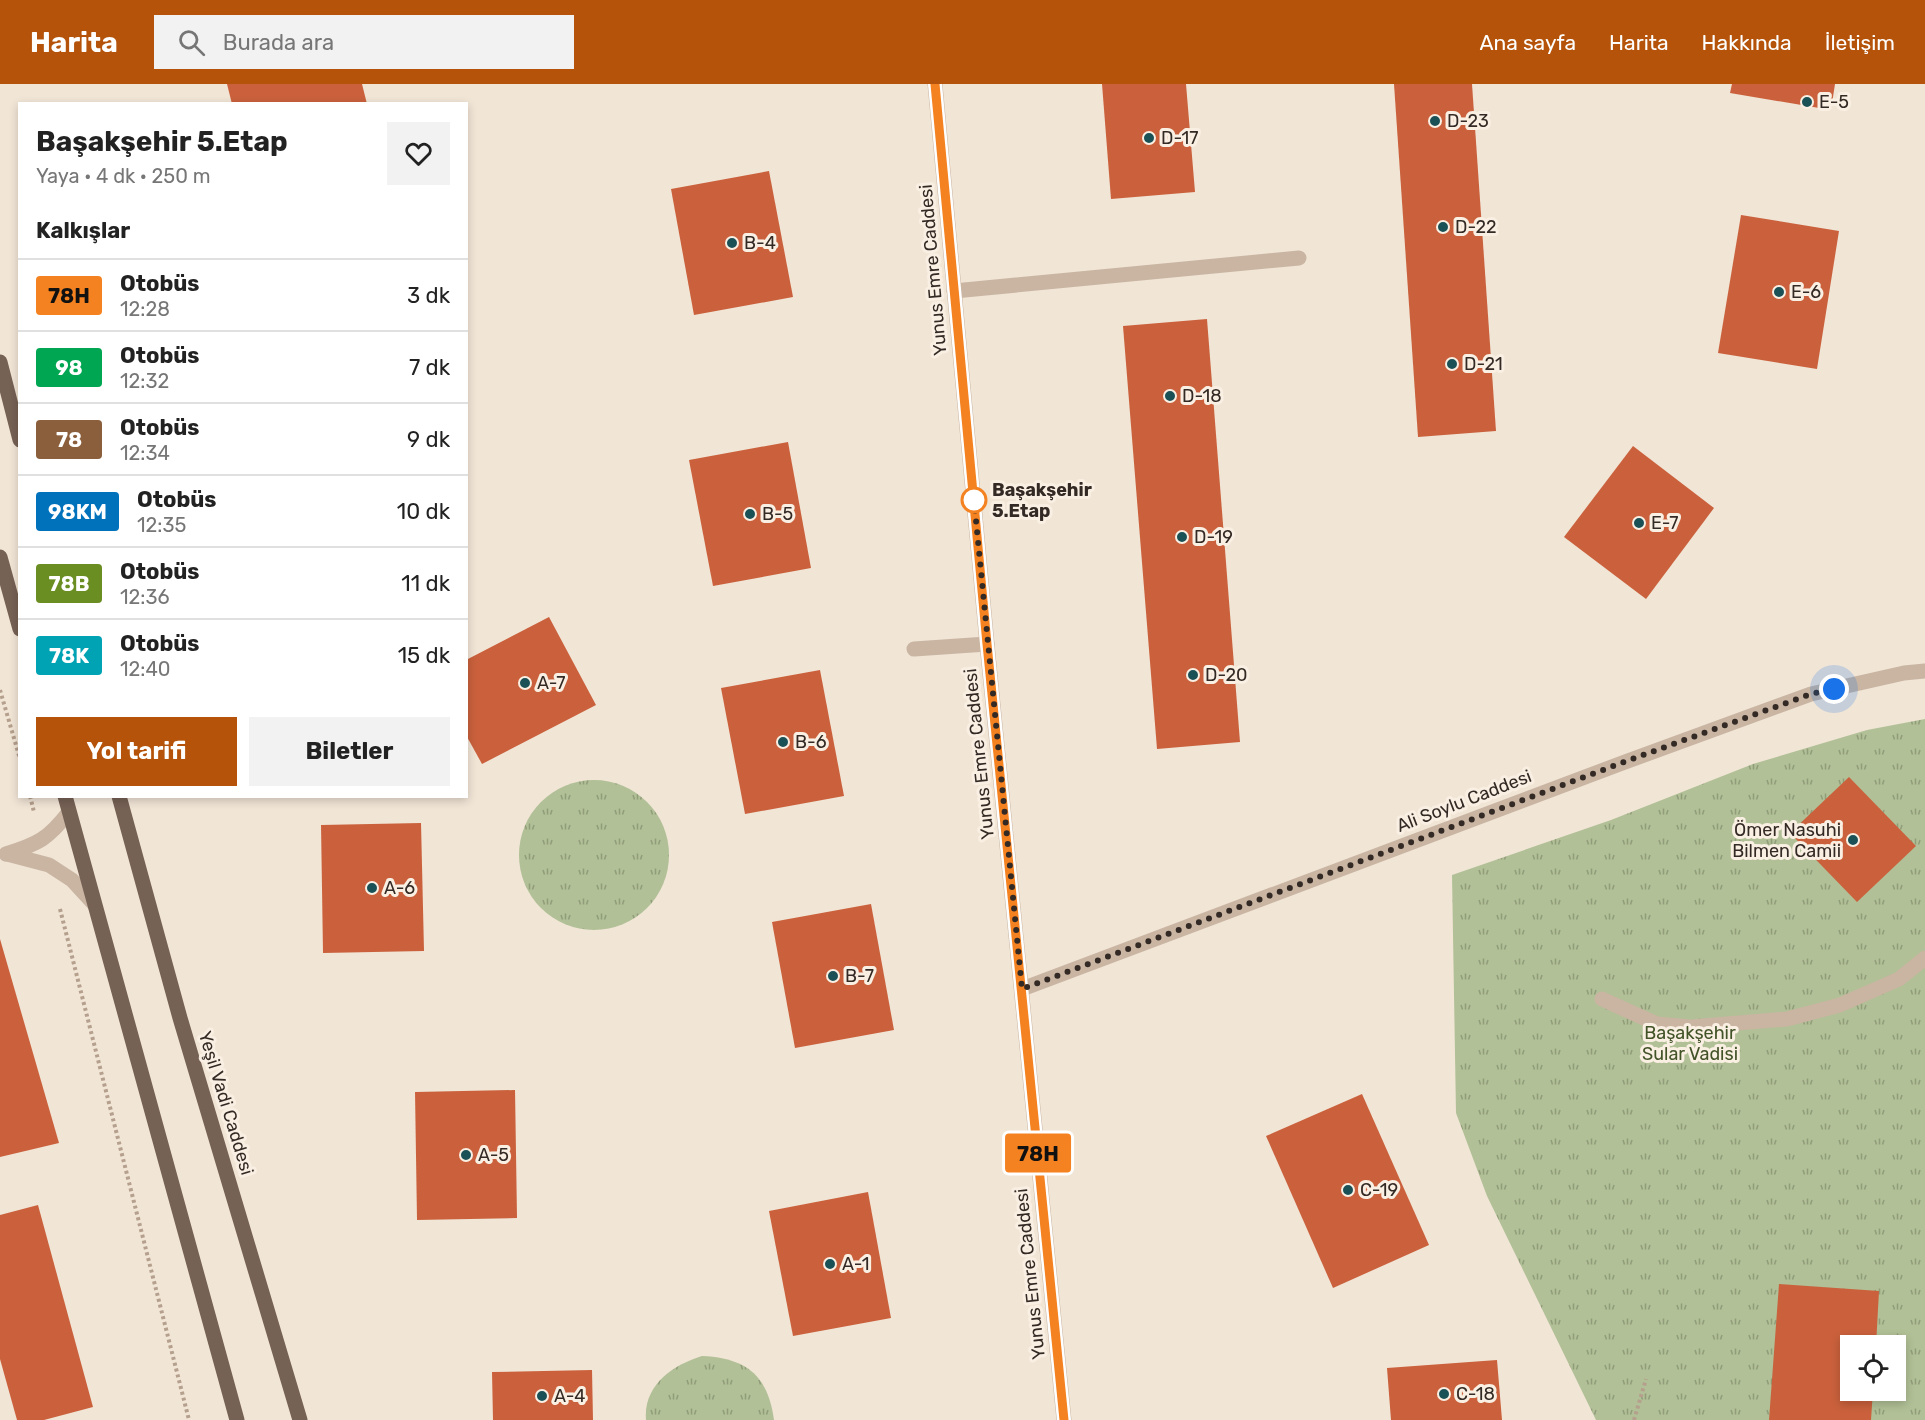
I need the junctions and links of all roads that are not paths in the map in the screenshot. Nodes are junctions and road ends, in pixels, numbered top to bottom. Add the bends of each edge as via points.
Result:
1 (935, 84) edge
2 (1299, 258) dead end
3 (954, 291) junction
4 (0, 362) edge
5 (18, 432) edge
6 (0, 556) edge
7 (18, 622) edge
8 (987, 644) junction
9 (914, 649) dead end
10 (1925, 671) edge
11 (66, 798) edge
12 (119, 798) edge
13 (69, 812) junction
14 (4, 855) edge
15 (94, 904) junction
16 (1925, 958) edge
17 (1022, 989) junction
18 (1602, 999) dead end
19 (237, 1420) edge
20 (300, 1420) edge
21 (1064, 1420) edge

1 - 3 street, Yunus Emre Caddesi
2 - 3 street
3 - 8 street, Yunus Emre Caddesi
4 - 5 main road
6 - 7 main road
8 - 9 street
8 - 17 street, Yunus Emre Caddesi
10 - 17 street, Ali Soylu Caddesi via 1811,694
11 - 13 main road
12 - 20 main road, Yeşil Vadi Caddesi
13 - 14 street via 42,841
13 - 15 main road
14 - 15 street via 49,865 72,880
15 - 19 main road
16 - 18 street via 1899,979 1840,1005 1787,1018 1702,1027 1657,1024
17 - 21 street, Yunus Emre Caddesi

